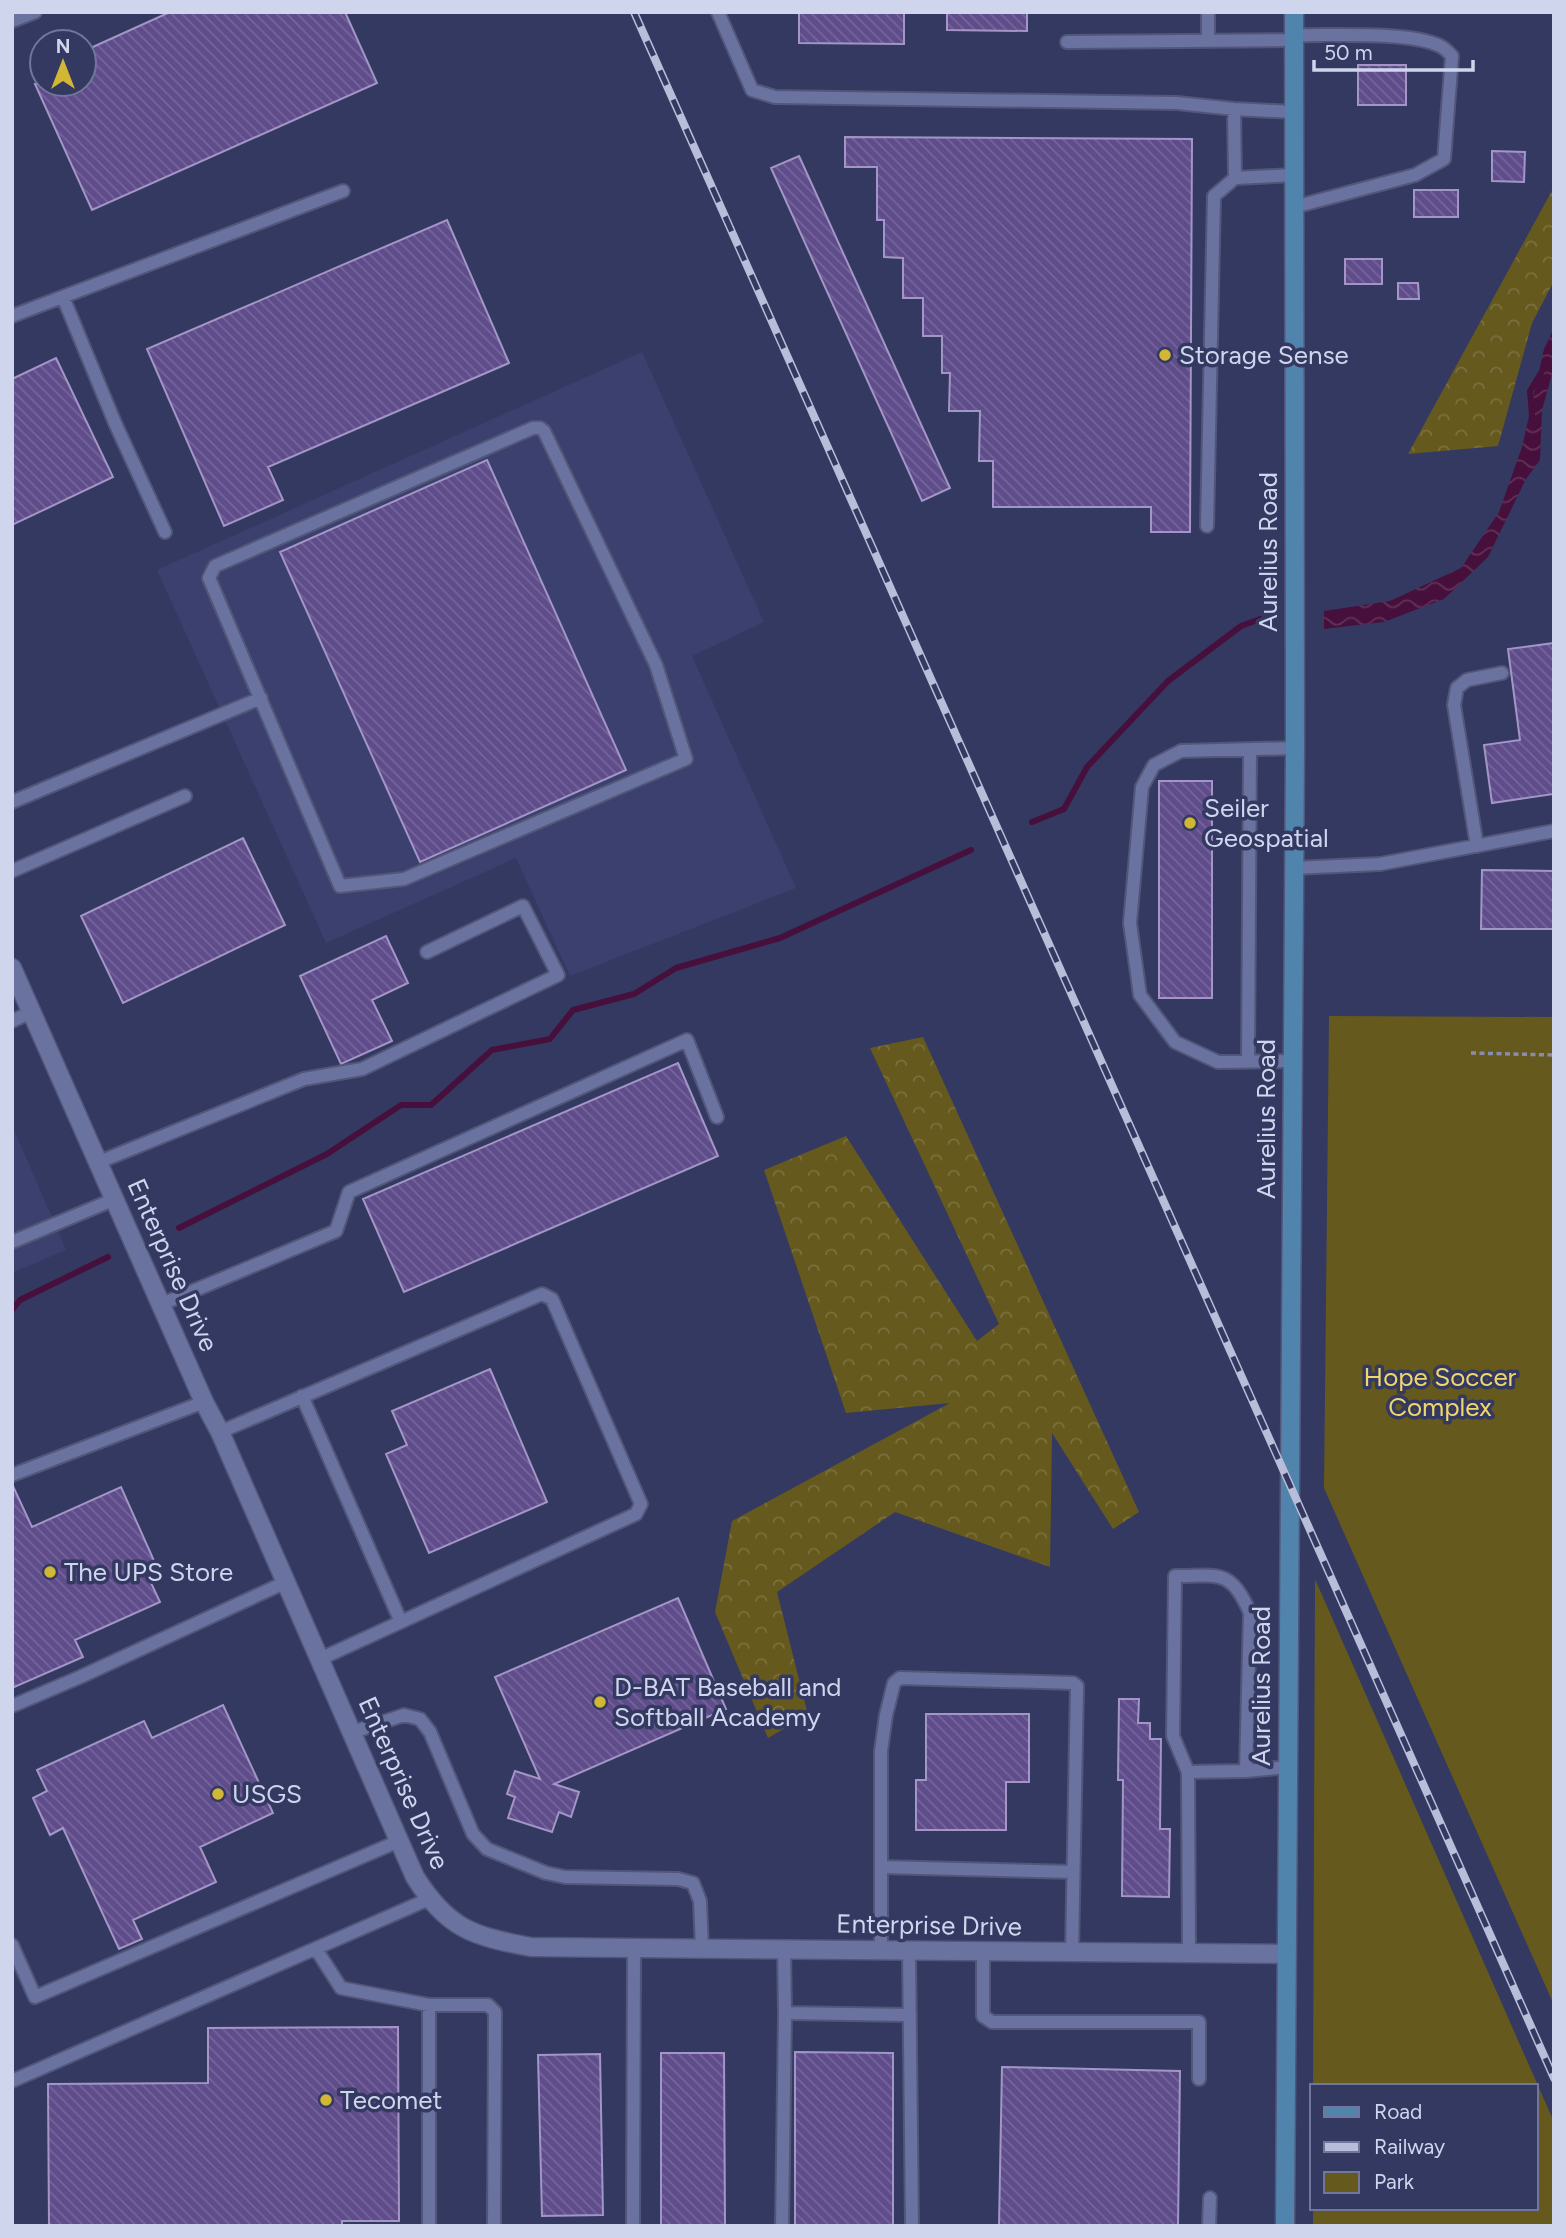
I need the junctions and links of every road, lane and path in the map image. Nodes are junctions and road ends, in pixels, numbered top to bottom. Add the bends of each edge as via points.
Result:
1 (35, 12) edge
2 (718, 12) edge
3 (1208, 12) edge
4 (1294, 12) edge
5 (12, 21) edge
6 (1294, 37) junction
7 (1208, 41) junction
8 (1067, 42) dead end
9 (1234, 109) junction
10 (1294, 112) junction
11 (1294, 176) junction
12 (1235, 178) junction
13 (343, 191) dead end
14 (1294, 207) junction
15 (63, 297) junction
16 (13, 314) edge
17 (1207, 526) dead end
18 (165, 532) dead end
19 (1502, 673) dead end
20 (261, 698) junction
21 (1295, 748) junction
22 (1250, 750) junction
23 (185, 796) dead end
24 (12, 802) edge
25 (1554, 831) edge
26 (1477, 846) junction
27 (1294, 868) junction
28 (12, 871) edge
29 (427, 952) dead end
30 (12, 968) edge
31 (31, 1012) junction
32 (12, 1021) edge
33 (1471, 1053) dead end
34 (1554, 1055) edge
35 (1292, 1061) junction
36 (1248, 1062) junction
37 (717, 1117) dead end
38 (99, 1161) junction
39 (115, 1199) junction
40 (12, 1242) edge
41 (162, 1304) junction
42 (302, 1396) junction
43 (204, 1402) junction
44 (220, 1432) junction
45 (12, 1475) edge
46 (286, 1582) junction
47 (401, 1622) junction
48 (320, 1659) junction
49 (12, 1706) edge
50 (353, 1732) junction
51 (1287, 1767) junction
52 (1246, 1771) junction
53 (1188, 1772) junction
54 (399, 1841) junction
55 (881, 1867) junction
56 (1073, 1872) junction
57 (429, 1899) junction
58 (12, 1945) edge
59 (634, 1948) junction
60 (702, 1948) junction
61 (316, 1949) junction
62 (784, 1949) junction
63 (881, 1950) junction
64 (909, 1951) junction
65 (983, 1952) junction
66 (1072, 1953) junction
67 (1189, 1954) junction
68 (1286, 1954) junction
69 (429, 2005) junction
70 (785, 2013) junction
71 (910, 2015) junction
72 (1199, 2079) dead end
73 (12, 2081) edge
74 (1210, 2198) dead end
75 (429, 2226) edge
76 (494, 2226) edge
77 (633, 2226) edge
78 (782, 2226) edge
79 (912, 2226) edge
80 (1209, 2226) edge
81 (1285, 2226) edge

1 - 5 lane
2 - 9 lane via 752,90 775,97 1177,103
3 - 7 lane
4 - 6 street, Aurelius Road
6 - 7 lane
6 - 10 street, Aurelius Road
6 - 14 lane via 1422,40 1443,46 1452,56 1444,159 1415,176
7 - 8 lane
9 - 10 lane
9 - 12 lane
10 - 11 street, Aurelius Road
11 - 12 lane
11 - 14 street, Aurelius Road
12 - 17 lane via 1214,196
13 - 15 lane
14 - 21 street, Aurelius Road
15 - 16 lane
15 - 18 lane
19 - 26 lane via 1468,680 1457,688 1454,705
20 - 20 lane via 341,886 404,879 686,759 656,665 540,428 215,566 209,578
20 - 24 lane
21 - 22 lane
21 - 27 street, Aurelius Road
22 - 36 lane
22 - 36 lane via 1181,751 1154,765 1142,787 1130,923 1140,995 1175,1042 1218,1062
23 - 28 lane
25 - 26 lane
26 - 27 lane via 1380,864
27 - 35 street, Aurelius Road
29 - 38 lane via 523,906 558,975 362,1069 304,1079
30 - 31 street, Enterprise Drive
31 - 32 lane
31 - 38 street, Enterprise Drive
33 - 34 path
35 - 36 lane
35 - 51 street, Aurelius Road
37 - 41 lane via 687,1040 349,1192 336,1231
38 - 39 street, Enterprise Drive
39 - 40 lane
39 - 41 street, Enterprise Drive
41 - 43 street, Enterprise Drive
42 - 44 lane
42 - 47 lane
42 - 47 lane via 542,1294 552,1298 640,1509
43 - 44 street, Enterprise Drive
43 - 45 lane
44 - 46 street, Enterprise Drive
46 - 48 street, Enterprise Drive
46 - 49 lane
47 - 48 lane
48 - 50 street, Enterprise Drive
50 - 54 street, Enterprise Drive
50 - 60 lane via 404,1716 420,1719 430,1732 473,1834 487,1849 565,1877 693,1883 701,1901
51 - 52 lane
51 - 68 street, Aurelius Road
52 - 53 lane
52 - 53 lane via 1250,1613 1241,1592 1223,1576 1175,1576 1173,1736
53 - 67 lane
54 - 57 street, Enterprise Drive
54 - 58 lane via 35,1997
55 - 56 lane
55 - 56 lane via 881,1751 894,1683 900,1678 1076,1684
55 - 63 lane
56 - 66 lane
57 - 59 street, Enterprise Drive via 450,1921 484,1938 531,1947
57 - 61 lane
59 - 60 street, Enterprise Drive
59 - 77 lane
60 - 62 street, Enterprise Drive
61 - 69 lane via 341,1987
61 - 73 lane
62 - 63 street, Enterprise Drive
62 - 70 lane
63 - 64 street, Enterprise Drive
64 - 65 street, Enterprise Drive
64 - 71 lane
65 - 66 street, Enterprise Drive
65 - 72 lane via 985,2019 1199,2022
66 - 67 street, Enterprise Drive
67 - 68 street, Enterprise Drive
68 - 81 street, Aurelius Road
69 - 75 lane
69 - 76 lane via 488,2005 495,2011
70 - 71 lane
70 - 78 lane
71 - 79 lane
74 - 80 lane

